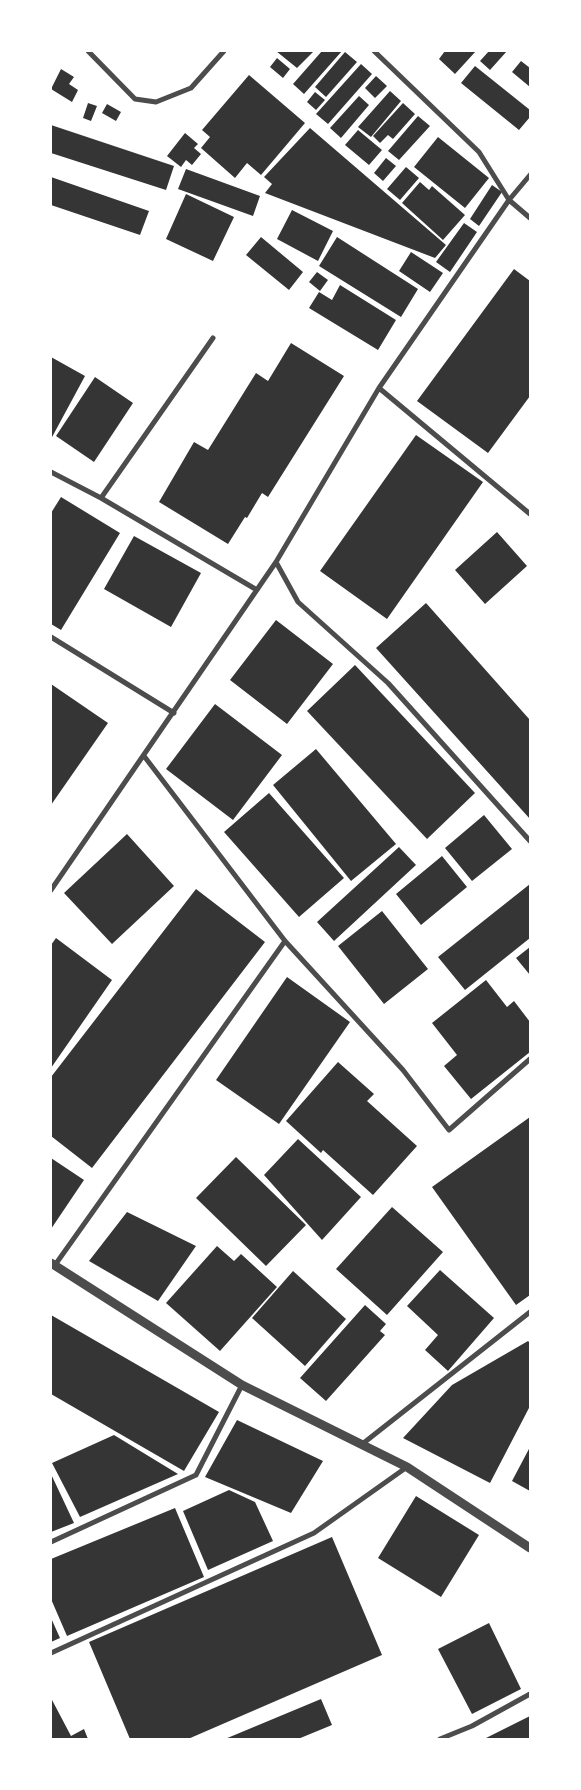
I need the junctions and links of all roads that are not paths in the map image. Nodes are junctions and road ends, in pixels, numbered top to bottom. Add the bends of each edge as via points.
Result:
1 (88, 51) edge
2 (224, 51) edge
3 (374, 51) edge
4 (530, 175) edge
5 (508, 200) junction
6 (530, 218) edge
7 (213, 338) dead end
8 (379, 388) junction
9 (51, 472) edge
10 (101, 498) junction
11 (530, 514) edge
12 (276, 562) junction
13 (257, 590) junction
14 (51, 637) edge
15 (174, 713) junction
16 (144, 756) junction
17 (530, 841) edge
18 (53, 884) edge
19 (51, 890) edge
20 (285, 941) junction
21 (530, 1059) edge
22 (53, 1264) edge
23 (530, 1312) edge
24 (242, 1385) junction
25 (361, 1445) junction
26 (407, 1467) junction
27 (51, 1542) edge
28 (530, 1548) edge
29 (51, 1653) edge
30 (530, 1694) edge
31 (440, 1739) edge

1 - 2 street via 135,99 156,102 191,88
3 - 5 street via 479,152
4 - 5 street
5 - 6 street
5 - 8 street
7 - 10 street
8 - 11 street
8 - 12 street
9 - 10 street
10 - 13 street
12 - 13 street
12 - 17 street via 298,602 388,683
13 - 15 street
14 - 15 street
15 - 16 street
16 - 18 street
16 - 20 street
18 - 19 street
20 - 21 street via 403,1070 449,1130
20 - 22 street
22 - 24 street
23 - 25 street
24 - 25 street
24 - 27 street via 196,1476
25 - 26 street
26 - 28 street
26 - 29 street via 314,1533
30 - 31 street via 472,1726

